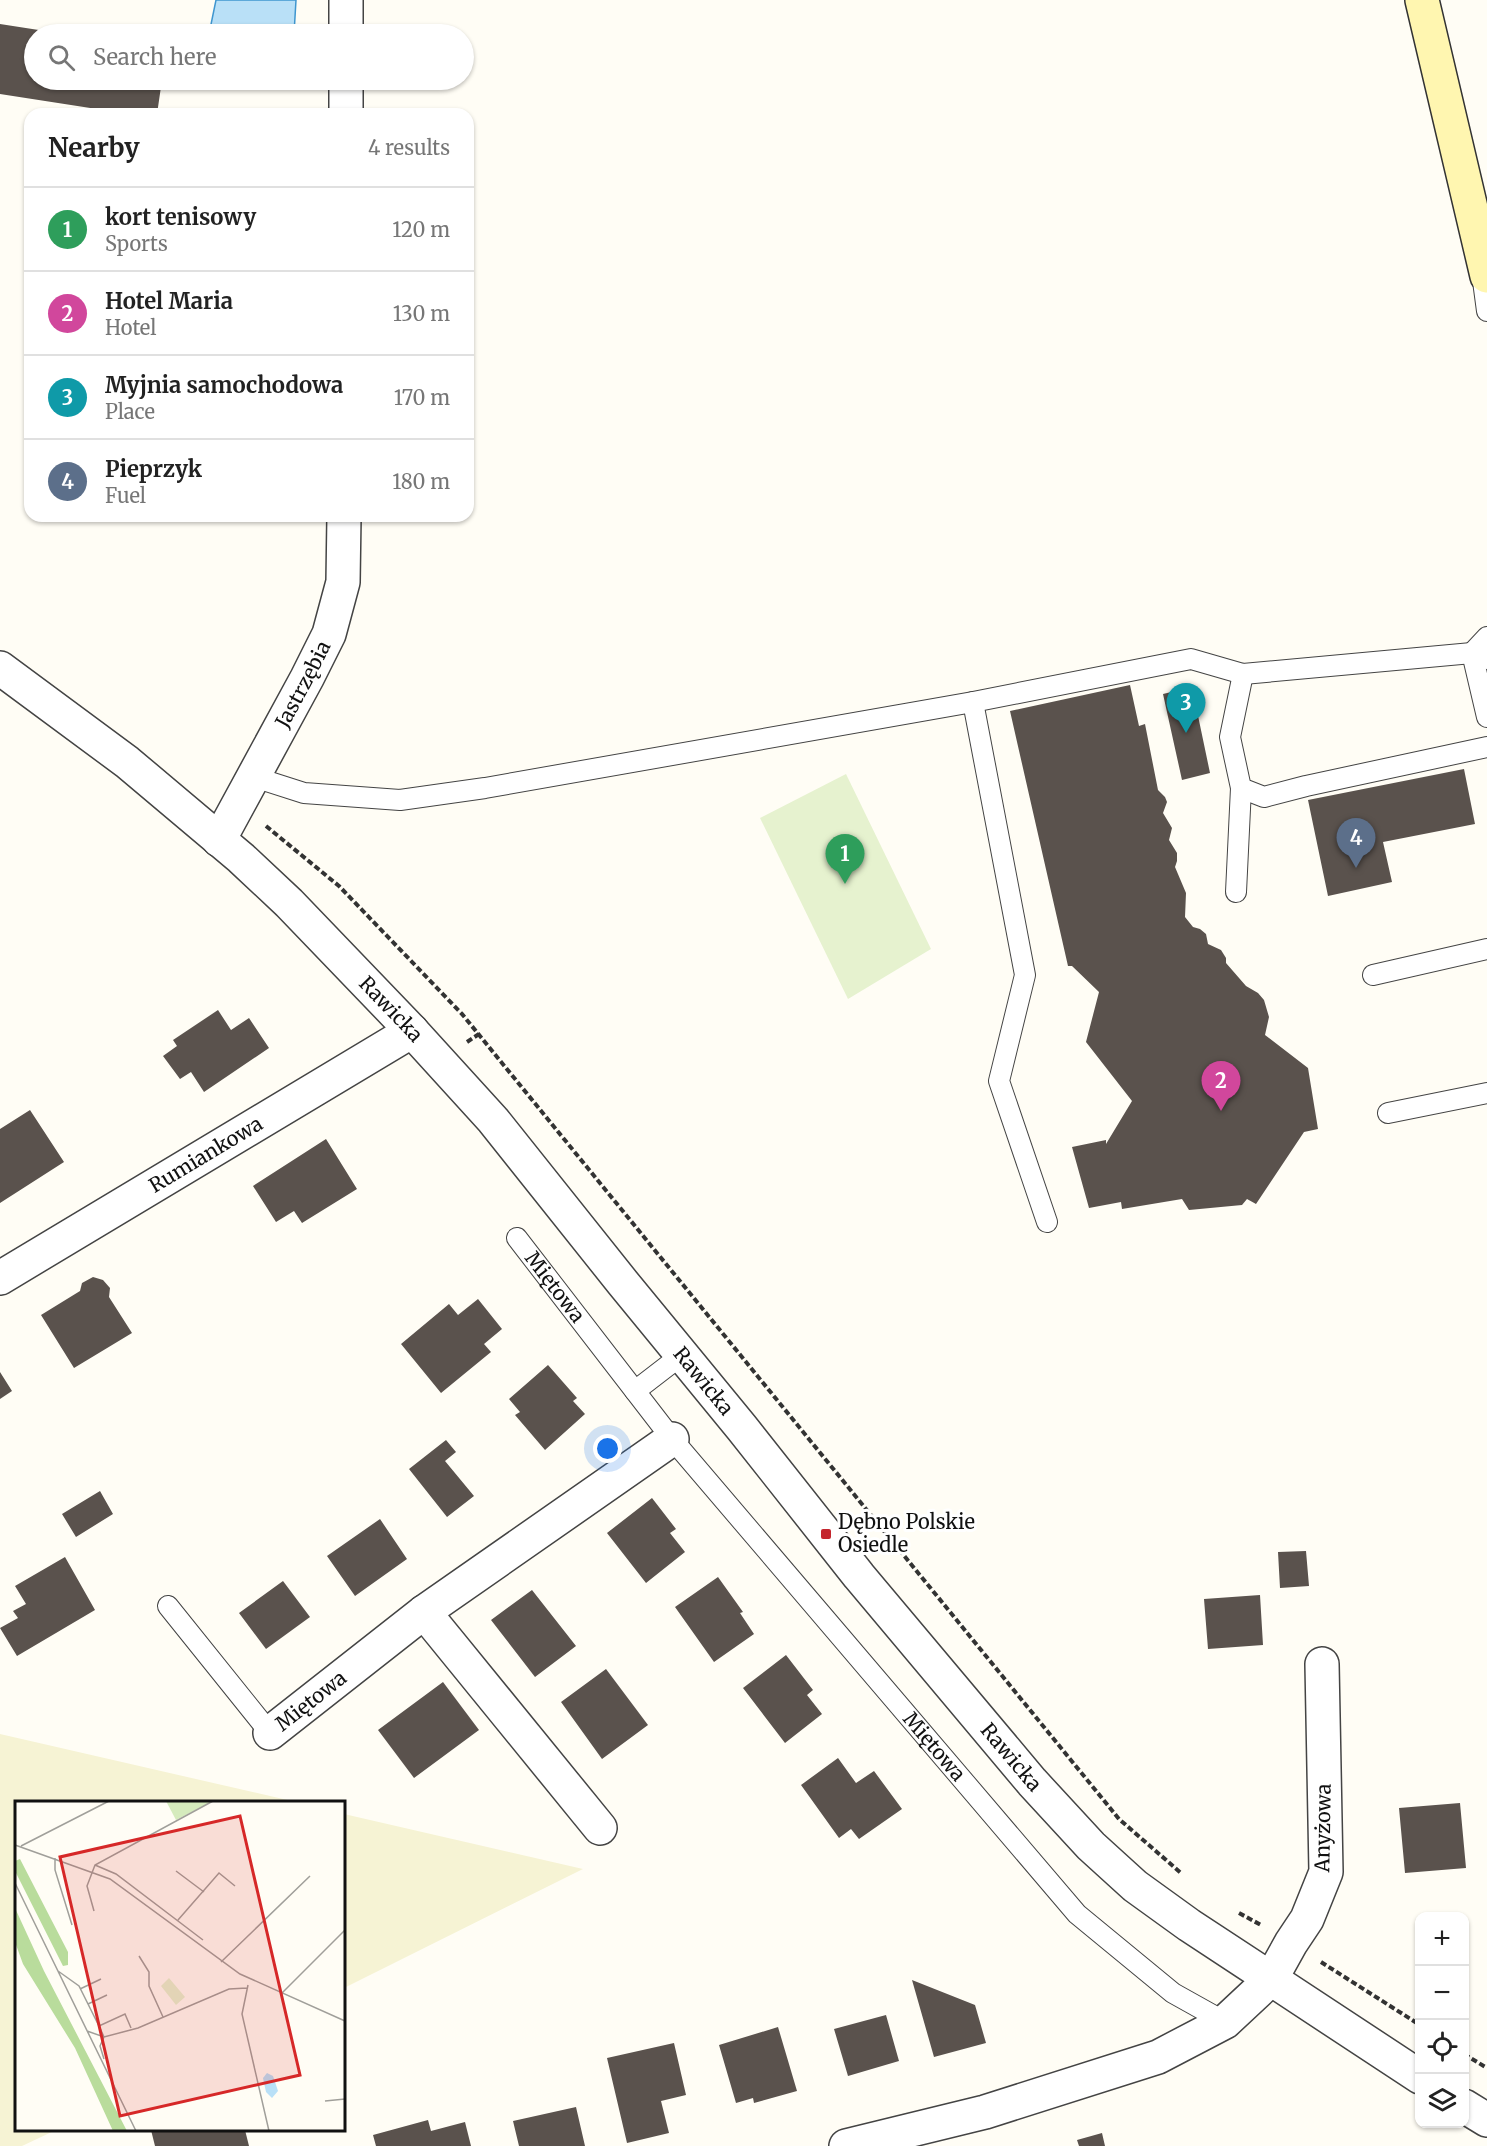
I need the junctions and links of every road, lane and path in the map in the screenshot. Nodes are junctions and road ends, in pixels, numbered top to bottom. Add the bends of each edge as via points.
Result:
1 (346, 0) edge
2 (1422, 0) edge
3 (346, 24) edge
4 (346, 90) edge
5 (346, 108) edge
6 (1477, 234) junction
7 (1487, 276) edge
8 (1487, 311) edge
9 (344, 522) edge
10 (1487, 637) edge
11 (1479, 656) edge
12 (0, 668) edge
13 (1243, 674) junction
14 (973, 702) junction
15 (1487, 717) edge
16 (1487, 747) edge
17 (1242, 788) junction
18 (247, 791) junction
19 (219, 840) junction
20 (1236, 892) dead end
21 (1487, 949) edge
22 (1373, 975) dead end
23 (412, 1031) junction
24 (1487, 1093) edge
25 (1388, 1113) dead end
26 (1047, 1222) dead end
27 (517, 1238) dead end
28 (0, 1278) edge
29 (683, 1354) junction
30 (635, 1391) junction
31 (672, 1439) junction
32 (168, 1606) dead end
33 (424, 1612) junction
34 (1322, 1664) dead end
35 (270, 1733) joint
36 (600, 1828) dead end
37 (1187, 1877) dead end
38 (1232, 1909) dead end
39 (1291, 1942) junction
40 (1271, 1979) junction
41 (1225, 2022) junction
42 (1415, 2022) edge
43 (1469, 2057) edge
44 (1487, 2068) edge
45 (1415, 2074) edge
46 (1469, 2109) edge
47 (1487, 2120) edge
48 (846, 2146) edge

1 - 3 street
2 - 6 main road
4 - 5 street
6 - 7 main road
6 - 8 lane
9 - 18 street, Jastrzębia via 344,582 329,634
10 - 11 lane
11 - 13 lane
11 - 15 lane
12 - 19 street, Rawicka via 127,762
13 - 14 lane via 1191,659
13 - 17 lane via 1230,737
14 - 18 lane via 400,801
14 - 26 lane via 1025,975 999,1081
16 - 17 lane via 1264,797
17 - 20 lane
18 - 19 street, Jastrzębia
18 - 37 path via 462,1014 1119,1819
19 - 23 street, Rawicka via 289,903
21 - 22 lane
23 - 28 street, Rumiankowa
23 - 29 street, Rawicka via 493,1120
24 - 25 lane
27 - 30 lane, Miętowa
29 - 30 lane
29 - 40 street, Rawicka via 859,1576 1032,1782 1091,1846 1135,1886
30 - 31 lane, Miętowa
31 - 33 street, Miętowa
31 - 41 lane, Miętowa via 1077,1914 1173,1993
32 - 35 lane, Miętowa
33 - 35 street, Miętowa
33 - 36 street
34 - 39 street, Anyżowa via 1326,1872 1307,1919
38 - 39 path
39 - 40 street, Anyżowa
39 - 42 path
40 - 41 street, Anyżowa
40 - 45 street, Rawicka
41 - 48 street, Anyżowa via 1158,2057 985,2112
43 - 44 path
46 - 47 street

